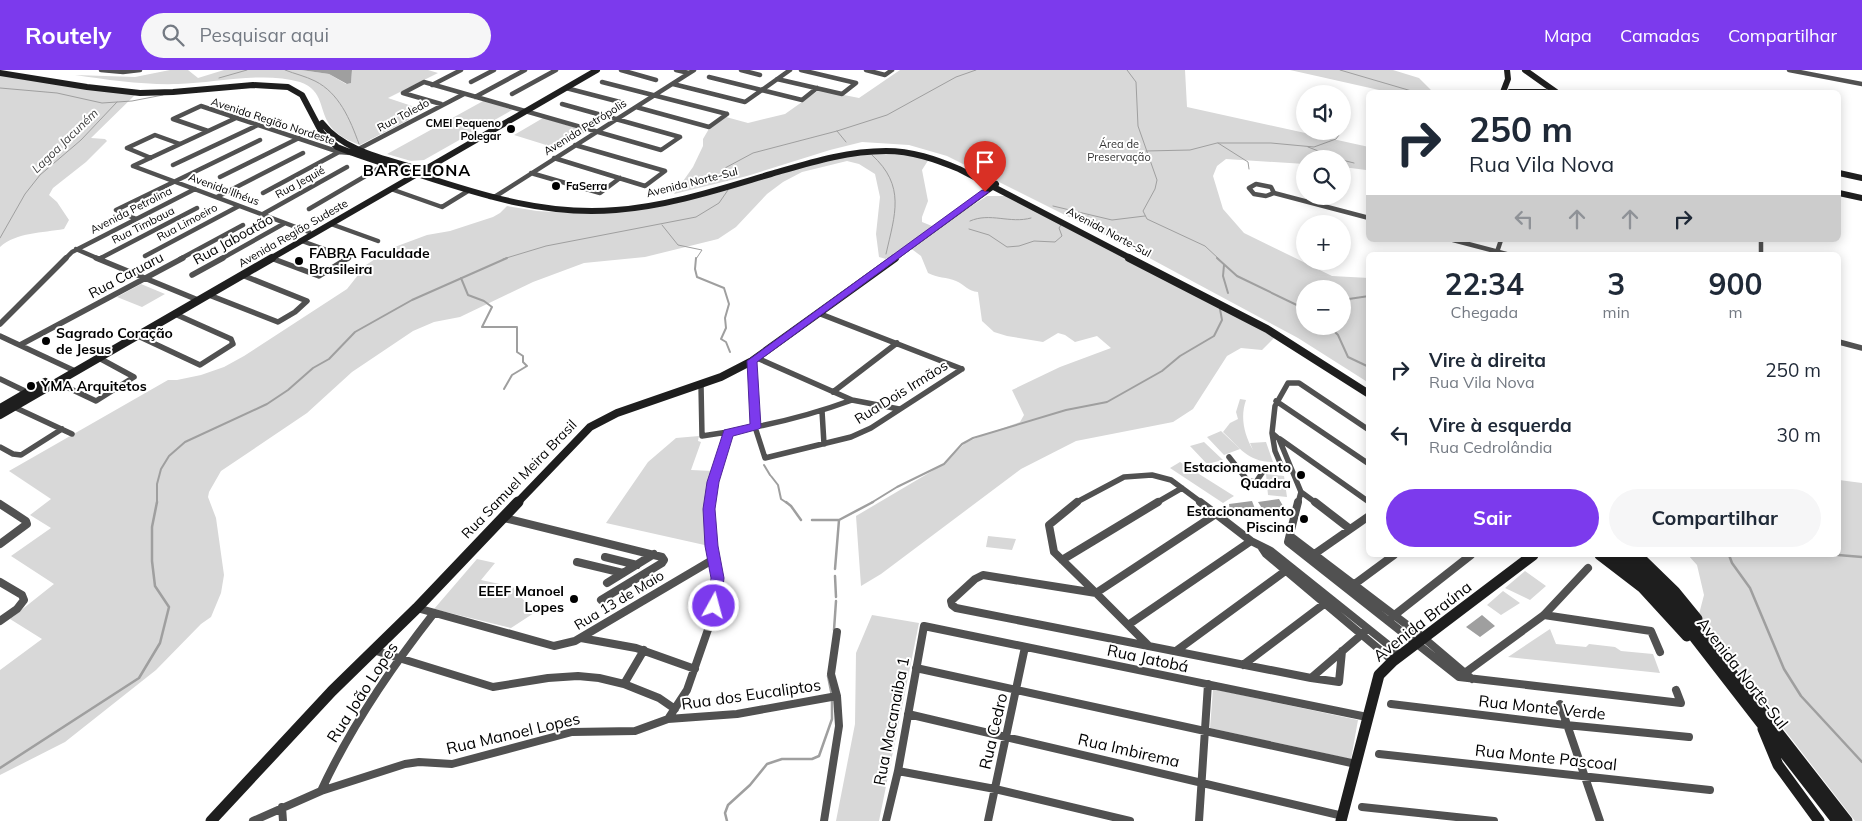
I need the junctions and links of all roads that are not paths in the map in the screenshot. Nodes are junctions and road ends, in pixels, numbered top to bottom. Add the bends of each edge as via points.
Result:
1 (101, 70) edge
2 (140, 70) edge
3 (460, 70) edge
4 (494, 70) edge
5 (525, 70) edge
6 (556, 70) edge
7 (597, 70) edge
8 (620, 70) edge
9 (676, 70) edge
10 (694, 70) edge
11 (741, 70) edge
12 (790, 70) edge
13 (802, 70) edge
14 (866, 70) edge
15 (892, 70) edge
16 (1507, 70) edge
17 (1525, 70) edge
18 (1789, 70) edge
19 (108, 71) edge
20 (590, 71) edge
21 (0, 72) edge
22 (689, 73) junction
23 (760, 75) dead end
24 (709, 77) dead end
25 (778, 79) junction
26 (656, 80) dead end
27 (471, 82) dead end
28 (602, 82) dead end
29 (673, 84) junction
30 (1862, 84) edge
31 (432, 85) junction
32 (566, 88) junction
33 (817, 88) junction
34 (761, 90) junction
35 (1504, 90) edge
36 (1553, 90) edge
37 (464, 94) junction
38 (512, 94) dead end
39 (654, 95) junction
40 (475, 97) junction
41 (620, 102) dead end
42 (441, 104) junction
43 (562, 104) dead end
44 (636, 107) junction
45 (523, 111) junction
46 (236, 118) junction
47 (616, 119) junction
48 (258, 124) junction
49 (208, 131) junction
50 (596, 132) junction
51 (299, 138) junction
52 (260, 140) dead end
53 (180, 144) junction
54 (574, 145) junction
55 (358, 148) junction
56 (457, 148) junction
57 (339, 152) junction
58 (303, 153) dead end
59 (351, 153) junction
60 (151, 158) junction
61 (554, 158) junction
62 (386, 164) junction
63 (434, 164) junction
64 (173, 165) dead end
65 (347, 167) dead end
66 (400, 169) junction
67 (417, 169) junction
68 (531, 172) junction
69 (1841, 173) edge
70 (430, 176) junction
71 (220, 177) dead end
72 (620, 178) junction
73 (1862, 178) edge
74 (404, 179) junction
75 (172, 182) junction
76 (996, 186) junction
77 (194, 189) junction
78 (390, 189) junction
79 (468, 191) junction
80 (263, 193) dead end
81 (1274, 193) junction
82 (1841, 193) edge
83 (496, 196) junction
84 (485, 197) junction
85 (217, 198) junction
86 (1862, 198) edge
87 (239, 206) junction
88 (197, 208) dead end
89 (309, 209) dead end
90 (263, 214) junction
91 (1366, 217) edge
92 (136, 219) junction
93 (286, 222) junction
94 (331, 224) junction
95 (243, 225) dead end
96 (309, 232) junction
97 (302, 240) junction
98 (378, 240) dead end
99 (1460, 242) edge
100 (1500, 242) edge
101 (76, 249) junction
102 (1497, 252) joint
103 (145, 256) dead end
104 (272, 258) junction
105 (99, 259) junction
106 (192, 275) dead end
107 (242, 276) junction
108 (144, 278) junction
109 (209, 295) junction
110 (195, 299) junction
111 (818, 313) junction
112 (175, 314) junction
113 (0, 324) edge
114 (0, 336) edge
115 (138, 336) junction
116 (897, 343) junction
117 (1841, 343) edge
118 (20, 346) junction
119 (1862, 348) edge
120 (217, 354) joint
121 (99, 358) junction
122 (755, 360) junction
123 (962, 369) joint
124 (72, 370) junction
125 (0, 379) edge
126 (56, 382) junction
127 (701, 385) junction
128 (1366, 386) edge
129 (27, 392) junction
130 (833, 392) junction
131 (1366, 392) edge
132 (852, 400) junction
133 (1276, 401) junction
134 (14, 407) junction
135 (0, 408) edge
136 (899, 410) junction
137 (822, 411) junction
138 (0, 415) edge
139 (756, 427) junction
140 (1366, 428) edge
141 (62, 429) junction
142 (728, 433) junction
143 (1272, 433) junction
144 (72, 434) dead end
145 (1279, 439) junction
146 (824, 444) junction
147 (0, 447) edge
148 (1229, 457) dead end
149 (1366, 462) edge
150 (1182, 488) junction
151 (1301, 492) junction
152 (1366, 500) edge
153 (1, 506) edge
154 (1216, 514) junction
155 (504, 518) junction
156 (1366, 518) edge
157 (1350, 529) junction
158 (1251, 541) junction
159 (0, 544) edge
160 (654, 554) junction
161 (1312, 556) junction
162 (605, 557) dead end
163 (1391, 557) edge
164 (1468, 557) edge
165 (1530, 557) edge
166 (1597, 557) edge
167 (1604, 557) edge
168 (1605, 557) edge
169 (1620, 557) edge
170 (1623, 557) edge
171 (1623, 557) edge
172 (1639, 557) edge
173 (714, 558) junction
174 (1062, 560) junction
175 (577, 562) dead end
176 (637, 564) junction
177 (1289, 568) junction
178 (1588, 568) dead end
179 (623, 573) junction
180 (1626, 574) junction
181 (0, 582) edge
182 (607, 583) dead end
183 (1350, 587) junction
184 (1096, 593) junction
185 (601, 600) dead end
186 (1328, 601) junction
187 (417, 608) junction
188 (434, 613) junction
189 (1544, 615) junction
190 (1394, 616) junction
191 (0, 621) edge
192 (1388, 621) junction
193 (1128, 625) junction
194 (924, 626) joint
195 (1364, 631) junction
196 (837, 632) dead end
197 (582, 638) junction
198 (1420, 641) junction
199 (1148, 645) junction
200 (1025, 647) junction
201 (1714, 648) junction
202 (373, 650) junction
203 (644, 650) junction
204 (1176, 651) junction
205 (1342, 651) junction
206 (1660, 652) dead end
207 (398, 658) junction
208 (1397, 658) junction
209 (1243, 665) junction
210 (916, 668) junction
211 (695, 669) junction
212 (1462, 675) junction
213 (1725, 676) junction
214 (1311, 678) junction
215 (624, 684) junction
216 (1208, 684) junction
217 (1017, 690) junction
218 (1676, 690) dead end
219 (837, 696) junction
220 (1391, 704) dead end
221 (1560, 704) dead end
222 (675, 709) junction
223 (908, 714) junction
224 (1367, 717) junction
225 (668, 719) junction
226 (1760, 722) junction
227 (1566, 725) junction
228 (1205, 731) junction
229 (1007, 737) junction
230 (1689, 737) dead end
231 (1379, 754) dead end
232 (1356, 764) junction
233 (898, 770) junction
234 (1583, 776) junction
235 (1202, 783) junction
236 (995, 789) junction
237 (1710, 790) dead end
238 (321, 791) junction
239 (282, 807) junction
240 (1362, 807) dead end
241 (1342, 819) edge
242 (211, 821) edge
243 (253, 821) edge
244 (283, 821) edge
245 (824, 821) edge
246 (886, 821) edge
247 (988, 821) edge
248 (1130, 821) edge
249 (1199, 821) edge
250 (1494, 821) edge
251 (1600, 821) edge
252 (1819, 821) edge
253 (1837, 821) edge
254 (1847, 821) edge

1 - 19 street
2 - 19 street
3 - 31 street
4 - 27 street
5 - 40 street
6 - 38 street
7 - 20 main road, Avenida Região Sudeste
8 - 26 street
9 - 22 street
10 - 22 street, Avenida Petrópolis
11 - 23 street
12 - 25 street
13 - 33 street via 856,83 842,94
14 - 15 street via 885,75
16 - 35 main road
17 - 36 main road
18 - 30 street
20 - 32 main road, Avenida Região Sudeste
20 - 45 main road, Avenida Região Sudeste
21 - 55 main road, Avenida Norte-Sul via 149,91 250,83 290,85 311,96 323,126 330,134
21 - 59 main road, Avenida Norte-Sul via 140,93 256,85 290,88 306,97 323,136
22 - 29 street, Avenida Petrópolis
24 - 34 street
25 - 33 street
25 - 34 street
28 - 39 street
29 - 34 street via 745,102
29 - 39 street, Avenida Petrópolis
31 - 37 street
31 - 42 street via 424,82 403,93
32 - 41 street
32 - 45 main road, Avenida Região Sudeste
33 - 34 street via 802,100
37 - 40 street
37 - 42 street, Rua Toledo
39 - 44 street, Avenida Petrópolis
39 - 44 street via 727,114 709,127
40 - 45 street
42 - 55 street, Rua Toledo
43 - 47 street
44 - 47 street, Avenida Petrópolis
45 - 50 street
45 - 56 main road, Avenida Região Sudeste
46 - 48 street, Avenida Região Nordeste
46 - 49 street
46 - 49 street, Avenida Região Nordeste via 201,106 173,119
47 - 50 street, Avenida Petrópolis
47 - 50 street via 680,137 661,150
48 - 51 street, Avenida Região Nordeste
48 - 64 street
49 - 53 street
50 - 54 street, Avenida Petrópolis
51 - 57 street, Avenida Região Nordeste
51 - 71 street
52 - 75 street
53 - 60 street
53 - 60 street via 155,135 127,148
54 - 61 street, Avenida Petrópolis
54 - 72 street via 665,171 645,186
55 - 59 street, Rua Toledo
55 - 67 main road, Avenida Norte-Sul
56 - 63 main road, Avenida Região Sudeste
56 - 67 main road, Avenida Região Sudeste
57 - 59 street, Avenida Região Nordeste
57 - 80 street
58 - 85 street
59 - 62 main road, Avenida Norte-Sul
60 - 75 street, Avenida Ilhéus via 133,166
61 - 68 street, Avenida Petrópolis
61 - 72 street
62 - 66 main road, Avenida Norte-Sul
62 - 89 street
63 - 67 main road, Avenida Região Sudeste
63 - 70 main road
65 - 90 street, Rua Jequié
66 - 67 main road, Avenida Norte-Sul
66 - 74 main road
67 - 70 main road, Avenida Norte-Sul
67 - 74 main road, Avenida Região Sudeste
68 - 72 street via 600,193
68 - 83 street, Avenida Petrópolis
69 - 73 main road
70 - 74 main road
70 - 79 main road, Avenida Norte-Sul
70 - 83 main road, Avenida Norte-Sul
74 - 78 main road, Avenida Região Sudeste
74 - 96 main road, Avenida Região Sudeste
75 - 77 street, Avenida Ilhéus
75 - 92 street via 116,210
76 - 83 main road, Avenida Norte-Sul via 934,155 908,149 878,148 834,153 691,195 633,207 549,208
76 - 84 main road, Avenida Norte-Sul via 934,158 877,150 836,156 682,200 631,209 551,210
76 - 111 main road, Rua Samuel Meira Brasil
76 - 128 main road, Avenida Norte-Sul via 1277,330
76 - 131 main road, Avenida Norte-Sul via 1272,332
77 - 85 street, Avenida Ilhéus
77 - 92 street, Avenida Petrolina
78 - 79 street via 442,207
78 - 94 main road, Avenida Região Sudeste
79 - 84 main road, Avenida Norte-Sul
81 - 81 street via 1264,184 1249,188 1262,196
81 - 91 street
82 - 86 main road
83 - 84 street, Avenida Petrópolis
85 - 87 street, Avenida Ilhéus
87 - 90 street, Avenida Ilhéus
87 - 103 street, Rua Limoeiro
88 - 105 street, Rua Timbaua
90 - 93 street, Avenida Ilhéus
92 - 101 street, Avenida Petrolina
93 - 96 street, Avenida Ilhéus
93 - 106 street, Rua Jaboatão
94 - 97 main road, Avenida Região Sudeste
94 - 98 street
95 - 108 street, Rua Caruaru
96 - 110 main road, Avenida Região Sudeste
97 - 104 main road, Avenida Região Sudeste
97 - 104 street via 349,258 319,276
99 - 102 street
100 - 102 street
101 - 105 street
101 - 113 street
104 - 107 main road, Avenida Região Sudeste
105 - 108 street
107 - 109 main road, Avenida Região Sudeste
107 - 109 street via 307,301 278,322
108 - 110 street
108 - 118 street, Rua Caruaru
109 - 110 main road, Avenida Região Sudeste
110 - 112 main road, Avenida Região Sudeste
110 - 124 main road, Avenida Região Sudeste
111 - 116 street
111 - 122 main road, Rua Samuel Meira Brasil
112 - 115 main road, Avenida Região Sudeste
112 - 120 street via 231,339 233,344
114 - 118 street
115 - 120 street via 200,365
115 - 121 main road, Avenida Região Sudeste
116 - 123 street
116 - 130 street
117 - 119 street
118 - 124 street
121 - 124 main road, Avenida Região Sudeste
121 - 126 street via 134,377 96,401
122 - 127 main road, Rua Samuel Meira Brasil
122 - 130 street
122 - 139 street
123 - 136 street, Rua Dois Irmãos
124 - 126 main road, Avenida Região Sudeste
124 - 129 main road, Avenida Região Sudeste
125 - 129 street
126 - 134 main road, Avenida Região Sudeste
127 - 142 street via 702,436
127 - 155 main road, Rua Samuel Meira Brasil via 617,414 590,427
129 - 135 main road, Avenida Região Sudeste
130 - 132 street
132 - 136 street
132 - 137 street
133 - 140 street via 1288,382 1299,383
133 - 143 street
133 - 149 street
134 - 138 main road, Avenida Região Sudeste
134 - 141 street
136 - 146 street, Rua Dois Irmãos via 871,428
137 - 139 street
137 - 146 street
139 - 142 street
139 - 146 street, Rua Dois Irmãos via 765,458
141 - 144 street
141 - 147 street via 21,454 13,454
142 - 173 street via 713,482 709,509
143 - 145 street
143 - 148 street via 1281,465 1279,469 1264,470 1256,482 1248,481
145 - 151 street
145 - 152 street
150 - 154 street
150 - 174 street
150 - 174 street via 1171,480 1152,475 1124,477 1076,504 1049,525 1054,552
151 - 157 street
151 - 161 street via 1290,536
153 - 159 street via 28,524
154 - 158 street
154 - 184 street
155 - 160 street
155 - 187 main road, Rua Samuel Meira Brasil
156 - 157 street
157 - 161 street
158 - 177 street
158 - 193 street
160 - 176 street
160 - 185 street via 662,557 662,563
161 - 183 street
162 - 176 street
163 - 183 street
164 - 190 street
165 - 198 main road, Avenida Braúna
166 - 180 main road
167 - 180 main road
168 - 169 main road via 1612,560
170 - 201 main road, Avenida Norte-Sul via 1664,589
171 - 213 main road, Avenida Norte-Sul via 1658,593
172 - 201 main road via 1685,602
173 - 197 street, Rua 13 de Maio
173 - 211 street via 718,578 714,610
174 - 184 street
175 - 179 street
176 - 179 street
177 - 186 street
177 - 204 street
178 - 189 street
179 - 182 street
180 - 213 main road
181 - 191 street via 22,595 24,600
183 - 190 street
183 - 192 street
184 - 193 street
184 - 199 street via 983,575 953,597 951,603 956,608
186 - 195 street
186 - 209 street
187 - 188 street, Rua 13 de Maio
187 - 202 main road, Rua Samuel Meira Brasil
188 - 197 street, Rua 13 de Maio via 554,646
188 - 207 street, Rua João Lopes
189 - 206 street via 1651,631
189 - 212 street
190 - 192 street
190 - 198 street
192 - 198 street
193 - 199 street
194 - 200 street, Rua Jatobá
194 - 210 street, Rua Macanaiba 1
195 - 205 street
195 - 208 street
196 - 219 street via 831,674
197 - 203 street
198 - 208 main road, Avenida Braúna
198 - 212 street
199 - 204 street
200 - 216 street, Rua Jatobá
200 - 217 street, Rua Cedro
201 - 254 main road, Avenida Norte-Sul
202 - 207 street
202 - 242 main road, Rua Samuel Meira Brasil
203 - 211 street
203 - 215 street
204 - 209 street
205 - 214 street
205 - 214 street via 1339,682
207 - 215 street via 493,687 578,676
207 - 238 street, Rua João Lopes via 357,717
208 - 224 main road, Avenida Braúna via 1379,675
209 - 214 street
210 - 217 street
210 - 223 street, Rua Macanaiba 1
211 - 222 street
212 - 218 street via 1472,679 1681,703
213 - 226 main road, Avenida Norte-Sul
215 - 222 street via 659,698
216 - 224 street, Rua Jatobá
216 - 228 street
217 - 228 street
217 - 229 street, Rua Cedro
219 - 225 street, Rua dos Eucaliptos via 737,714
219 - 245 street via 839,726
220 - 227 street, Rua Monte Verde
221 - 227 street
222 - 225 street
223 - 229 street, Rua Imbirema
223 - 233 street, Rua Macanaiba 1
224 - 232 main road, Avenida Braúna
225 - 238 street, Rua Manoel Lopes via 635,731 572,732 452,764 405,764
226 - 252 main road via 1778,765
226 - 253 main road, Avenida Norte-Sul
227 - 230 street, Rua Monte Verde
227 - 234 street
228 - 232 street
228 - 235 street
229 - 235 street, Rua Imbirema
229 - 236 street, Rua Cedro
231 - 234 street, Rua Monte Pascoal
232 - 241 main road, Avenida Braúna
233 - 236 street
233 - 246 street, Rua Macanaiba 1
234 - 237 street, Rua Monte Pascoal
234 - 251 street
235 - 241 street, Rua Imbirema
235 - 249 street
236 - 247 street, Rua Cedro
236 - 248 street
238 - 239 street, Rua Manoel Lopes
239 - 243 street, Rua Manoel Lopes
239 - 244 street
240 - 250 street

